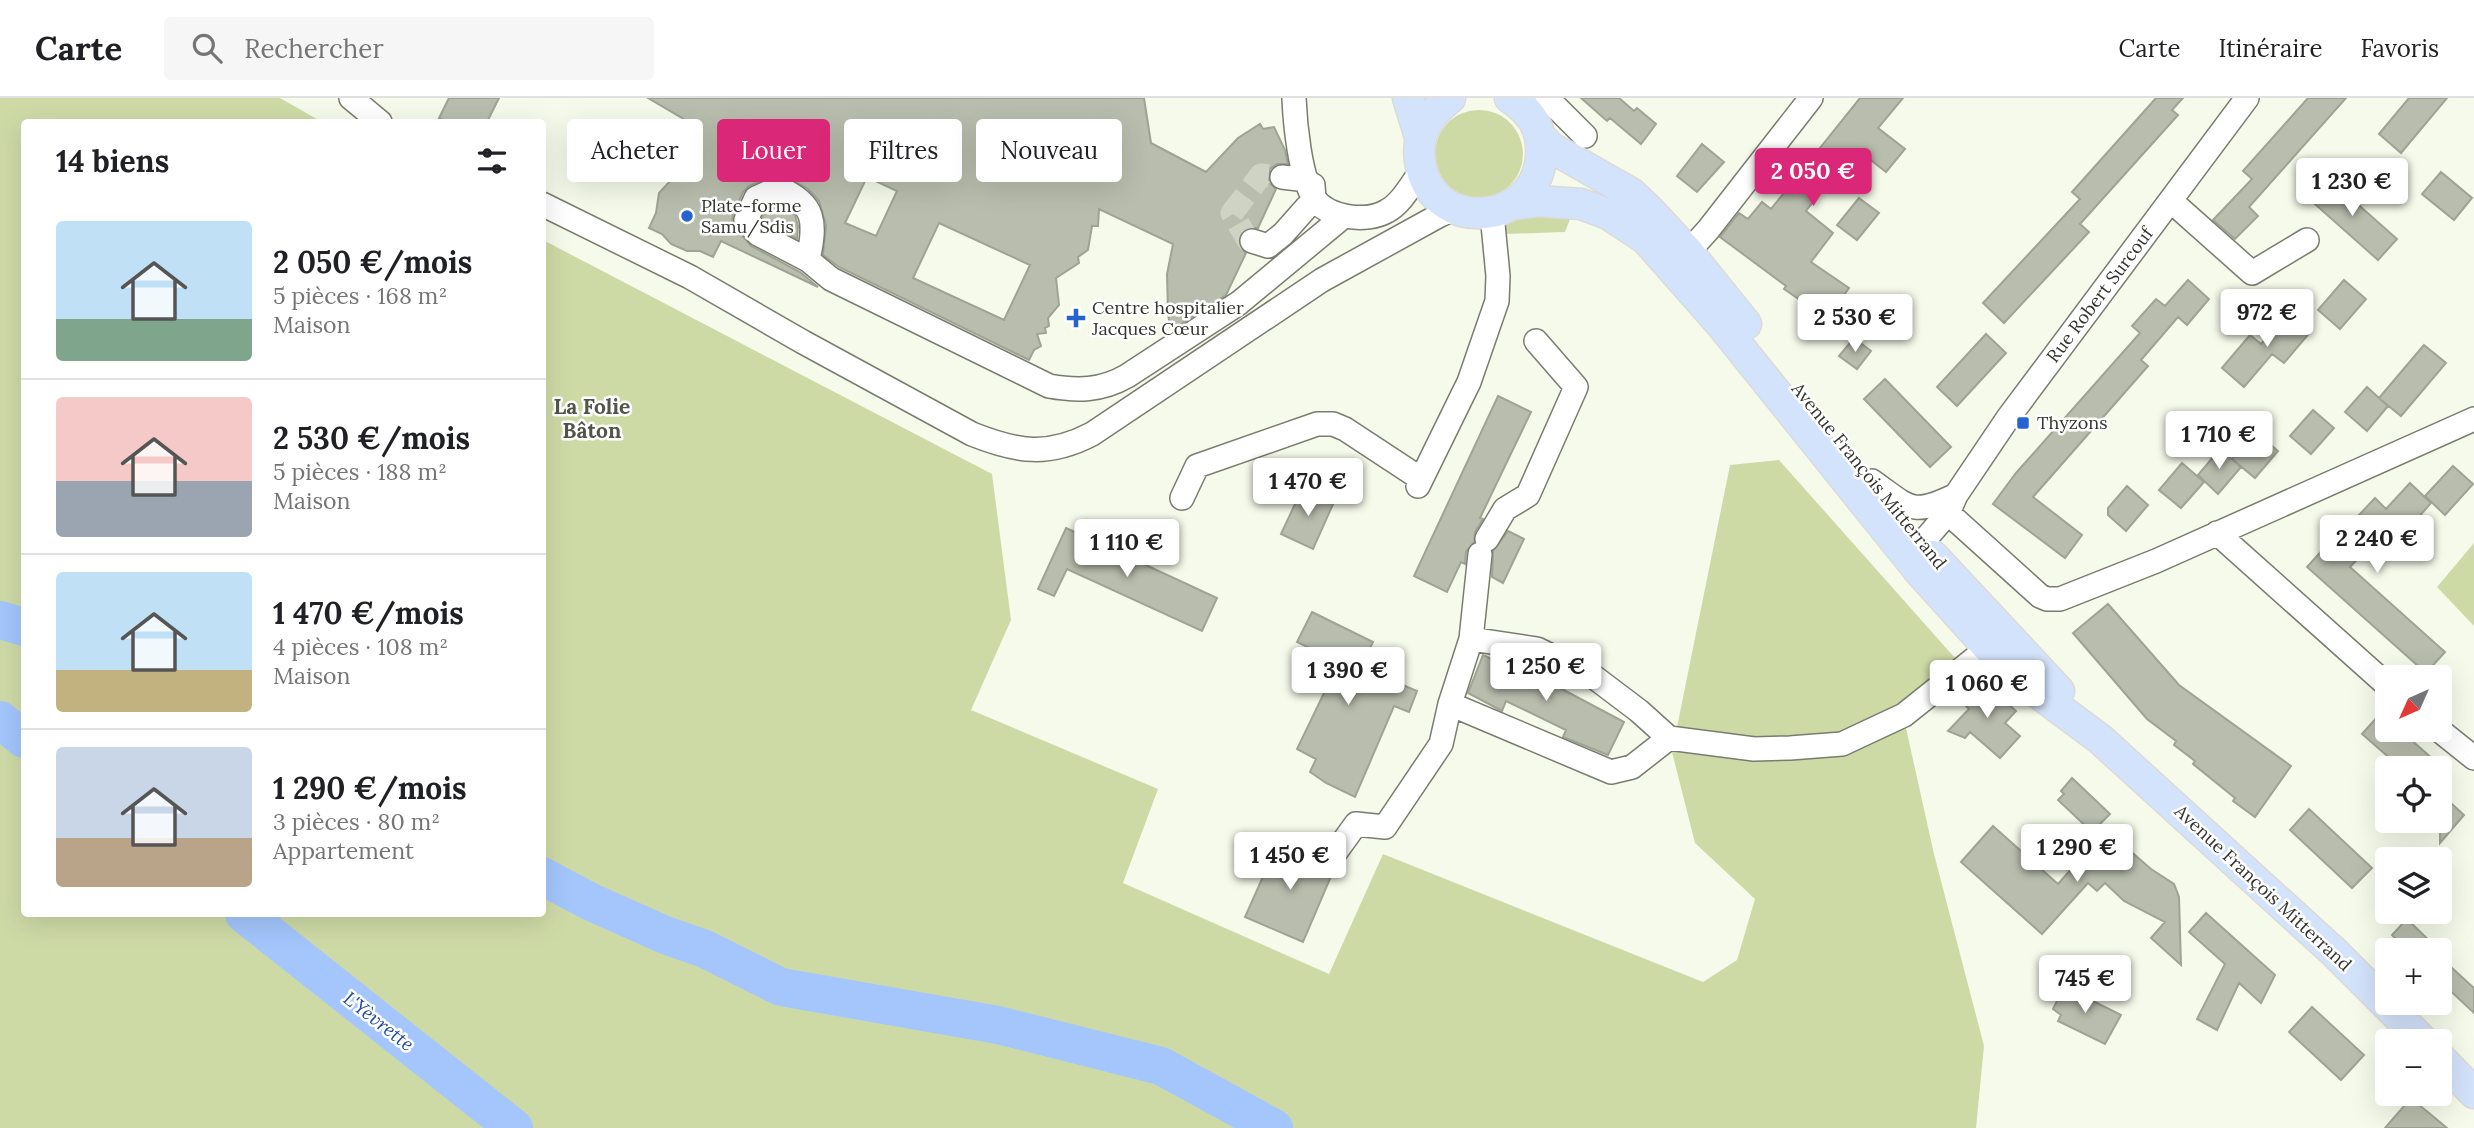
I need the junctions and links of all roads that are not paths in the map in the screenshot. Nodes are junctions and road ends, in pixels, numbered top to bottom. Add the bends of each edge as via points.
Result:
1 (351, 98) edge
2 (1294, 98) edge
3 (1306, 98) edge
4 (1408, 98) edge
5 (1450, 98) edge
6 (1811, 98) edge
7 (2247, 98) edge
8 (1527, 100) edge
9 (376, 119) edge
10 (1585, 136) dead end
11 (1420, 137) junction
12 (1541, 138) junction
13 (1422, 170) junction
14 (1282, 177) tunnel mouth
15 (1310, 189) junction
16 (2171, 201) junction
17 (546, 206) edge
18 (1455, 209) junction
19 (1503, 209) junction
20 (1344, 216) junction
21 (546, 217) edge
22 (581, 223) junction
23 (2306, 240) dead end
24 (1252, 241) dead end
25 (1688, 252) junction
26 (808, 260) dead end
27 (1322, 280) junction
28 (1239, 303) junction
29 (1536, 341) dead end
30 (2474, 419) edge
31 (1872, 481) junction
32 (1182, 498) dead end
33 (1952, 504) junction
34 (2217, 533) junction
35 (1909, 542) junction
36 (1472, 639) junction
37 (1988, 648) junction
38 (2375, 674) edge
39 (1450, 704) junction
40 (1669, 738) junction
41 (2100, 739) junction
42 (2452, 740) edge
43 (2474, 758) edge
44 (1335, 853) dead end
45 (2411, 1029) edge
46 (2452, 1070) edge
47 (2474, 1093) edge

1 - 9 street
2 - 15 street
3 - 15 street
4 - 11 main road
5 - 11 main road via 1434,111
6 - 25 street
7 - 16 street, Rue Robert Surcouf
8 - 10 street
8 - 12 main road
11 - 13 main road
12 - 19 main road via 1539,174 1528,191
12 - 25 main road, Avenue François Mitterrand via 1631,193
13 - 18 main road via 1435,194
13 - 20 street via 1387,212
14 - 15 street
15 - 20 street via 1327,210
15 - 24 street via 1283,234 1268,246
16 - 23 street via 2252,273
16 - 33 street, Rue Robert Surcouf via 2003,425
17 - 22 street
18 - 19 main road, Avenue François Mitterrand
18 - 27 street
19 - 32 street via 1497,301 1469,382 1420,482 1345,429 1317,425 1197,466
19 - 35 main road, Avenue François Mitterrand via 1539,201 1581,204 1608,214 1646,239
20 - 28 street
21 - 22 street
22 - 27 street via 690,277 972,434 999,445 1042,451 1084,438
25 - 31 main road, Avenue François Mitterrand
26 - 28 street via 831,279 1049,386 1073,390 1112,384
27 - 28 street
29 - 36 street via 1576,387 1528,495 1505,509 1483,547
30 - 34 street
31 - 33 street via 1912,508
31 - 35 main road, Avenue François Mitterrand
33 - 34 street via 2040,596 2054,600
33 - 35 street, Rue Robert Surcouf
34 - 38 street
35 - 37 main road, Avenue François Mitterrand via 1946,602
35 - 41 main road, Avenue François Mitterrand via 2042,671
36 - 39 street
36 - 40 street via 1537,649 1594,677
37 - 40 street via 1904,715 1842,744 1754,749
37 - 41 main road, Avenue François Mitterrand via 2011,673
39 - 40 street via 1611,772 1632,767
39 - 44 street via 1441,744 1385,827 1356,824
41 - 45 main road, Avenue François Mitterrand via 2335,953
42 - 43 street
46 - 47 main road

